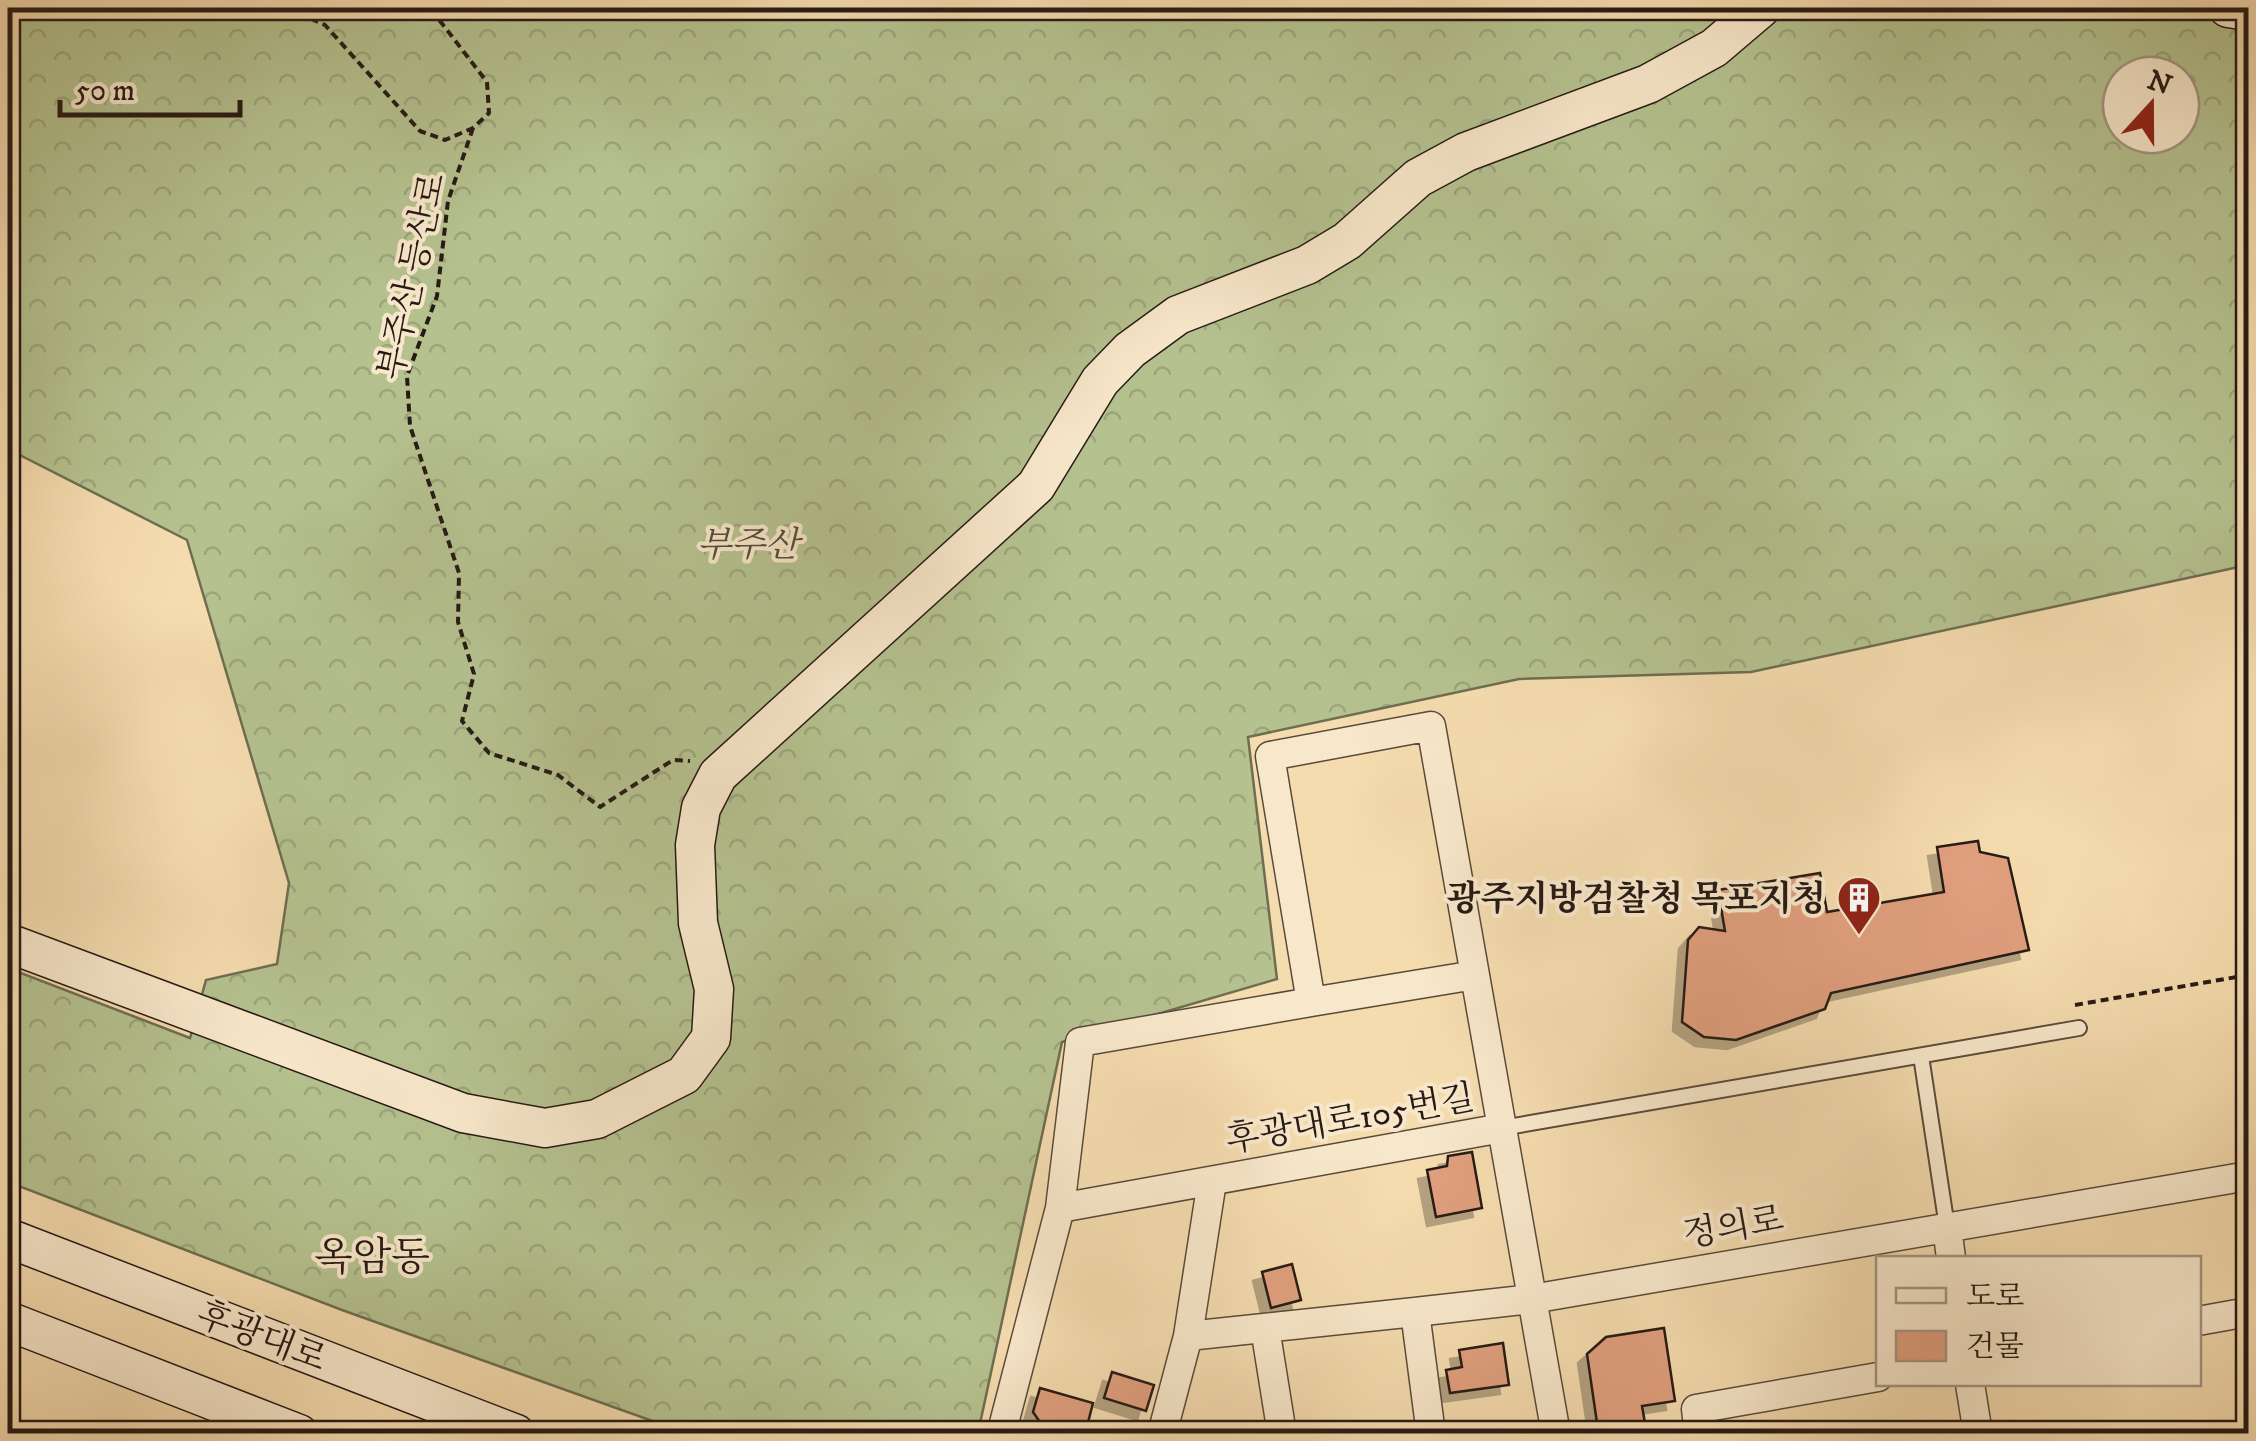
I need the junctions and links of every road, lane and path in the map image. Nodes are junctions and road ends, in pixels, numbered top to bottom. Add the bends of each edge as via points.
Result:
1 (286, 8) edge
2 (430, 8) edge
3 (1761, 8) edge
4 (2228, 8) edge
5 (2248, 11) edge
6 (473, 128) junction
7 (718, 775) junction
8 (8, 943) edge
9 (2248, 975) edge
10 (1475, 976) junction
11 (1311, 1002) junction
12 (2076, 1004) dead end
13 (2080, 1028) dead end
14 (1921, 1056) junction
15 (1502, 1128) junction
16 (2248, 1176) edge
17 (1212, 1181) junction
18 (1060, 1208) junction
19 (1947, 1227) junction
20 (8, 1238) edge
21 (1952, 1256) edge
22 (1532, 1299) junction
23 (1415, 1312) junction
24 (2248, 1312) edge
25 (2201, 1320) edge
26 (8, 1321) edge
27 (1265, 1328) junction
28 (1188, 1336) junction
29 (1876, 1377) edge
30 (1970, 1386) edge
31 (8, 1430) edge
32 (15, 1434) edge
33 (299, 1434) edge
34 (516, 1434) edge
35 (1010, 1434) edge
36 (1162, 1434) edge
37 (1282, 1434) edge
38 (1432, 1434) edge
39 (1556, 1434) edge
40 (1700, 1434) edge
41 (1978, 1434) edge

1 - 6 path, 부주산 등산로 via 324,25 420,132 445,140
2 - 6 path, 부주산 등산로 via 487,82 489,113
3 - 7 street via 1714,48 1648,84 1466,152 1418,178 1348,242 1307,266 1178,315 1130,350 1100,381 1036,486
4 - 5 street
6 - 7 path, 부주산 등산로 via 448,201 437,296 408,376 410,426 459,573 458,622 474,674 462,721 489,754 558,776 600,806 673,760 692,761
7 - 8 street via 700,808 695,845 698,923 714,988 711,1038 684,1074 597,1119 545,1128 463,1113
9 - 12 path
10 - 11 street
10 - 11 street, 후광대로105번길 via 1430,726 1270,756
10 - 15 street, 후광대로105번길
11 - 18 street via 1080,1042
13 - 14 lane
14 - 15 lane
14 - 19 lane
15 - 17 street, 후광대로105번길
15 - 22 street, 후광대로105번길
16 - 19 street, 정의로
17 - 18 street, 후광대로105번길
17 - 28 street, 후광대로105번길
18 - 35 street via 1002,1431
19 - 21 street
19 - 22 street, 정의로
20 - 34 street, 후광대로
22 - 23 street
22 - 39 street, 후광대로105번길
23 - 27 street
23 - 38 street
24 - 25 street
26 - 33 street
27 - 28 street
27 - 37 street
28 - 36 street, 후광대로105번길
29 - 40 street via 1696,1409
30 - 41 street
31 - 32 street

